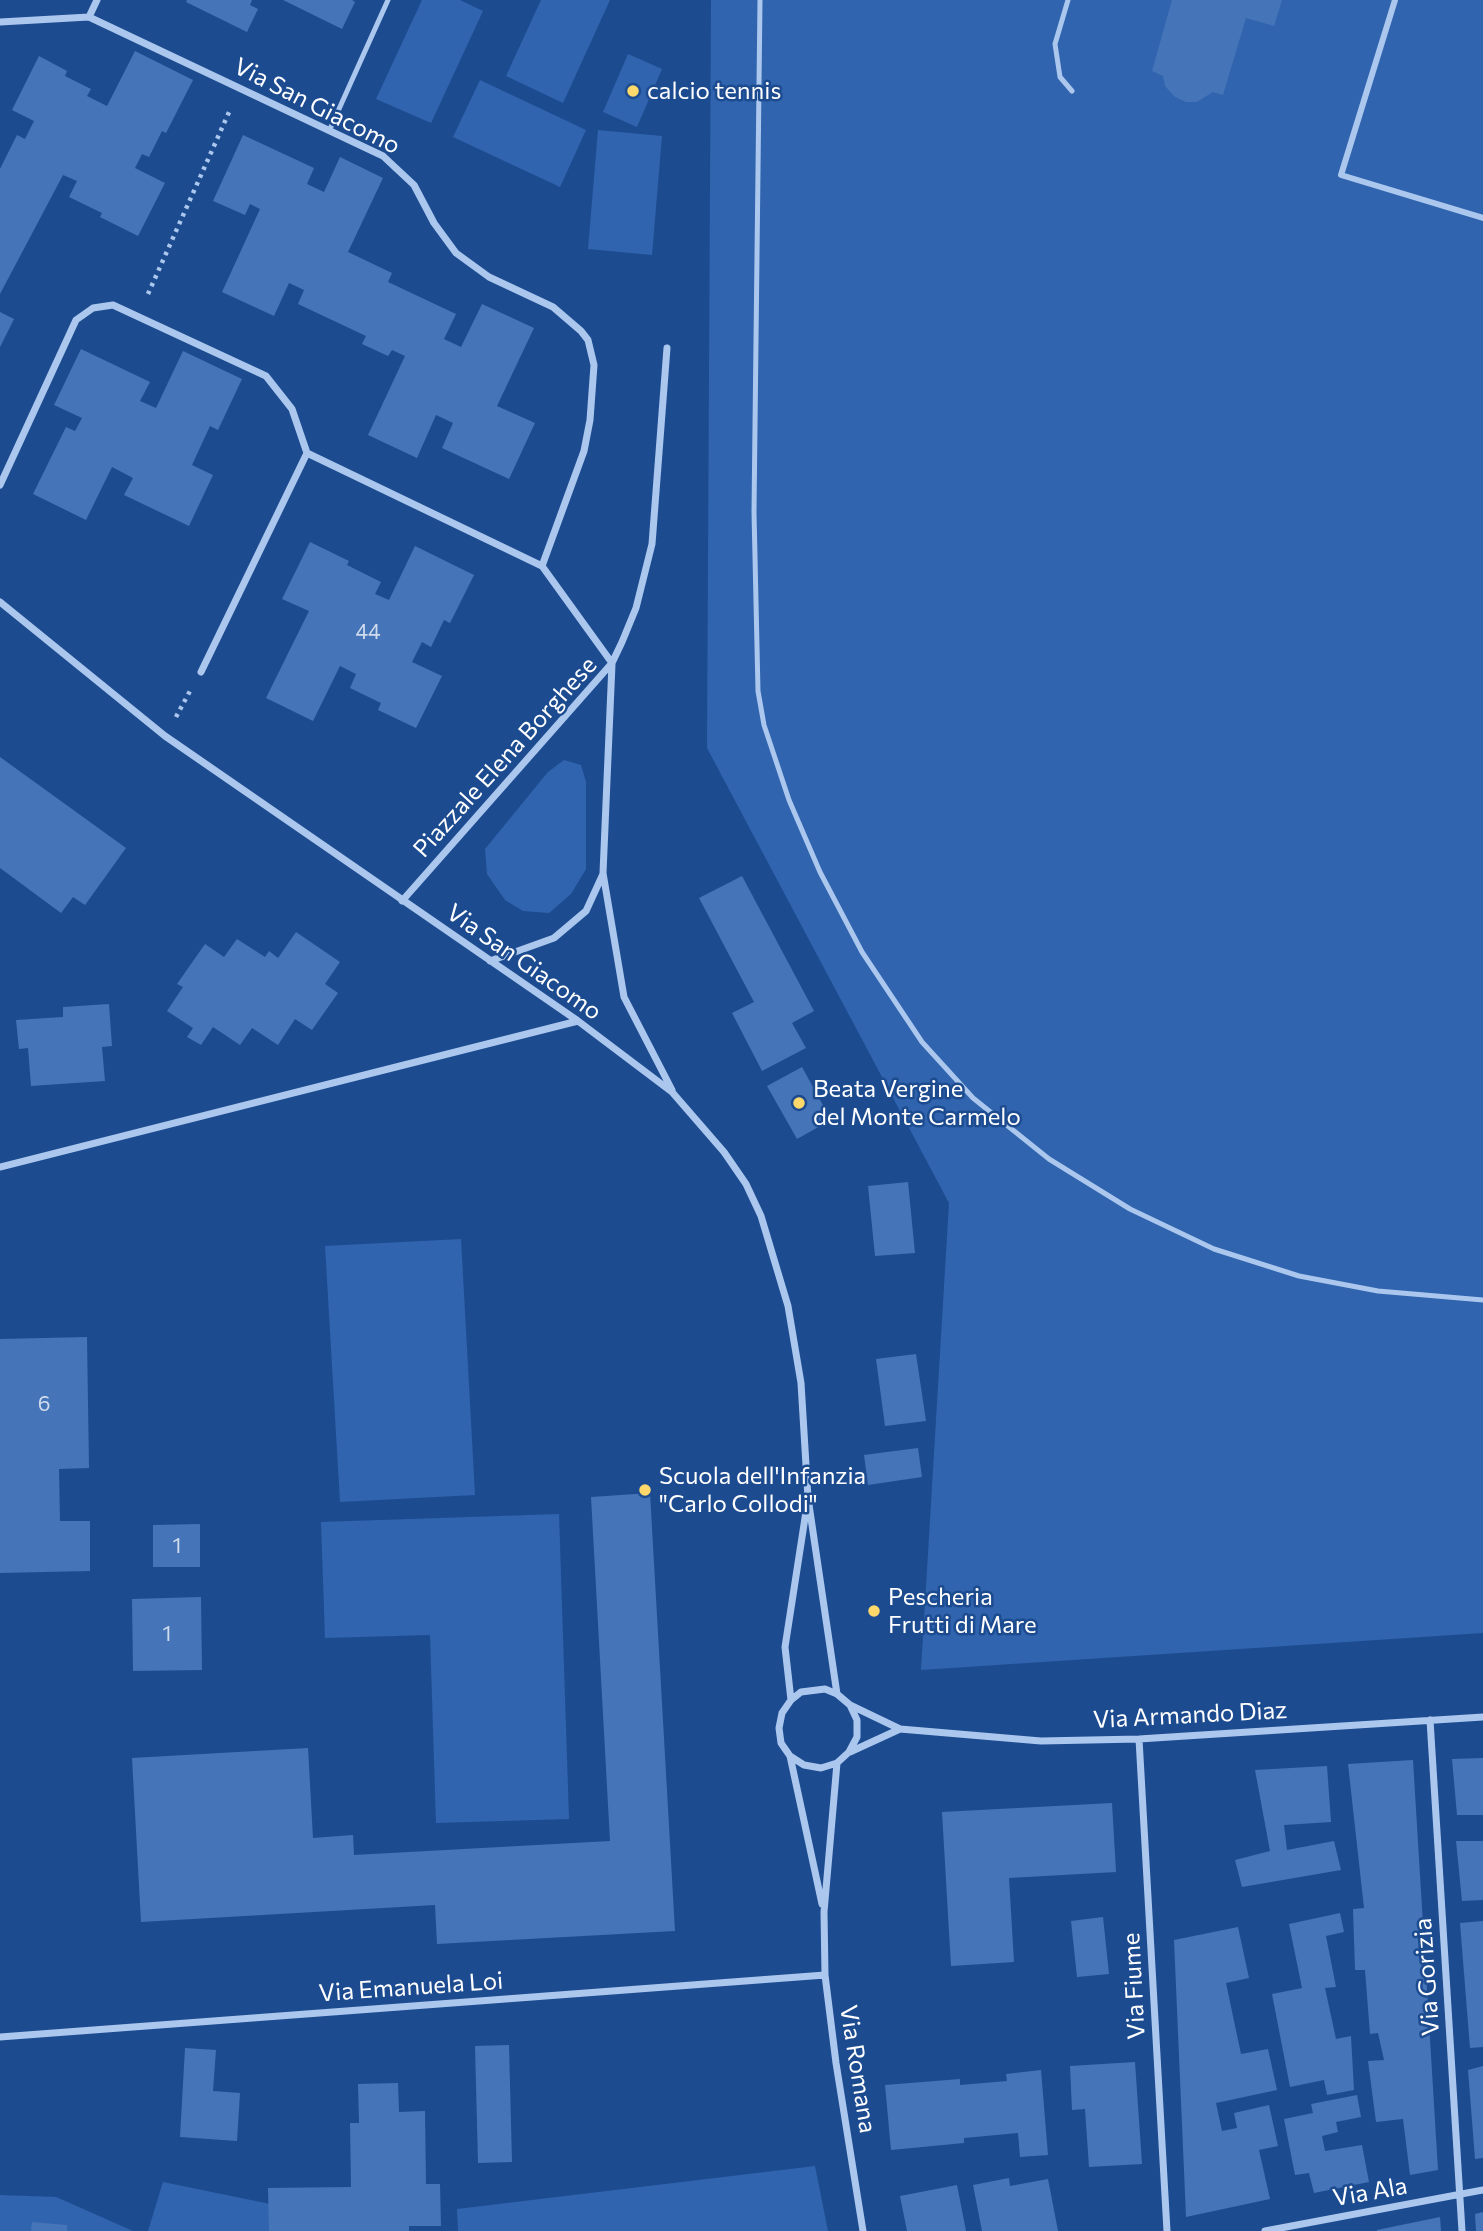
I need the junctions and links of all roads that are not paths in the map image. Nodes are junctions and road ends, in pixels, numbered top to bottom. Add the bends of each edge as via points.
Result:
1 (97, 0) edge
2 (388, 0) edge
3 (760, 0) edge
4 (1068, 0) edge
5 (1395, 0) edge
6 (89, 17) junction
7 (0, 22) edge
8 (1072, 90) dead end
9 (330, 129) junction
10 (1483, 218) edge
11 (667, 348) dead end
12 (307, 453) junction
13 (0, 485) edge
14 (542, 566) junction
15 (0, 602) edge
16 (612, 663) junction
17 (201, 672) road end
18 (603, 873) junction
19 (402, 901) junction
20 (490, 961) junction
21 (578, 1021) junction
22 (672, 1092) junction
23 (0, 1167) edge
24 (1483, 1300) edge
25 (808, 1498) junction
26 (837, 1694) junction
27 (790, 1700) junction
28 (850, 1705) junction
29 (1483, 1717) edge
30 (1430, 1720) junction
31 (900, 1728) junction
32 (1139, 1739) junction
33 (849, 1752) junction
34 (790, 1756) junction
35 (837, 1763) junction
36 (824, 1912) junction
37 (825, 1975) junction
38 (0, 2038) edge
39 (1483, 2190) edge
40 (1460, 2195) junction
41 (863, 2231) edge
42 (1167, 2231) edge
43 (1265, 2231) edge
44 (1462, 2231) edge

1 - 6 street
2 - 9 lane
3 - 24 lane via 754,498 758,691 764,725 789,800 862,952 922,1042 973,1098 1049,1159 1130,1209 1214,1249 1299,1276 1378,1291
4 - 8 lane via 1055,44 1060,77
5 - 10 street via 1341,175
6 - 7 street, Via San Giacomo
6 - 9 street, Via San Giacomo
9 - 14 street, Via San Giacomo via 376,152 405,174 438,230 470,264 553,307 573,321 588,340 594,383 587,436
11 - 16 street via 652,544 636,608
12 - 13 street via 292,409 266,376 139,316 113,305 102,306 76,320
12 - 14 street
12 - 17 street
14 - 16 street
15 - 19 street, Via San Giacomo via 165,736
16 - 18 street, Piazzale Elena Borghese
16 - 19 street, Piazzale Elena Borghese
18 - 20 street, Piazzale Elena Borghese via 586,911 554,938
18 - 22 street, Piazzale Elena Borghese via 624,997
19 - 20 street, Via San Giacomo
20 - 21 street, Via San Giacomo
21 - 22 street, Via San Giacomo
21 - 23 street
22 - 25 street, Via San Giacomo via 713,1137 746,1184 778,1263 797,1350
25 - 26 street, Via San Giacomo
25 - 27 street, Via San Giacomo via 785,1647
26 - 27 street via 813,1689
26 - 28 street
27 - 34 street via 779,1728 781,1743
28 - 31 street, Via Armando Diaz
28 - 33 street via 857,1720 857,1737
29 - 30 street, Via Armando Diaz
30 - 32 street, Via Armando Diaz
30 - 40 street, Via Gorizia
31 - 32 street, Via Armando Diaz via 1011,1740
31 - 33 street
32 - 42 street, Via Fiume
33 - 35 street
34 - 35 street via 821,1768
34 - 36 street, Via Romana
35 - 36 street, Via Romana
36 - 37 street, Via Romana
37 - 38 street, Via Emanuela Loi
37 - 41 street, Via Romana
39 - 40 street, Via Ala
40 - 43 street, Via Ala
40 - 44 street, Via Gorizia

